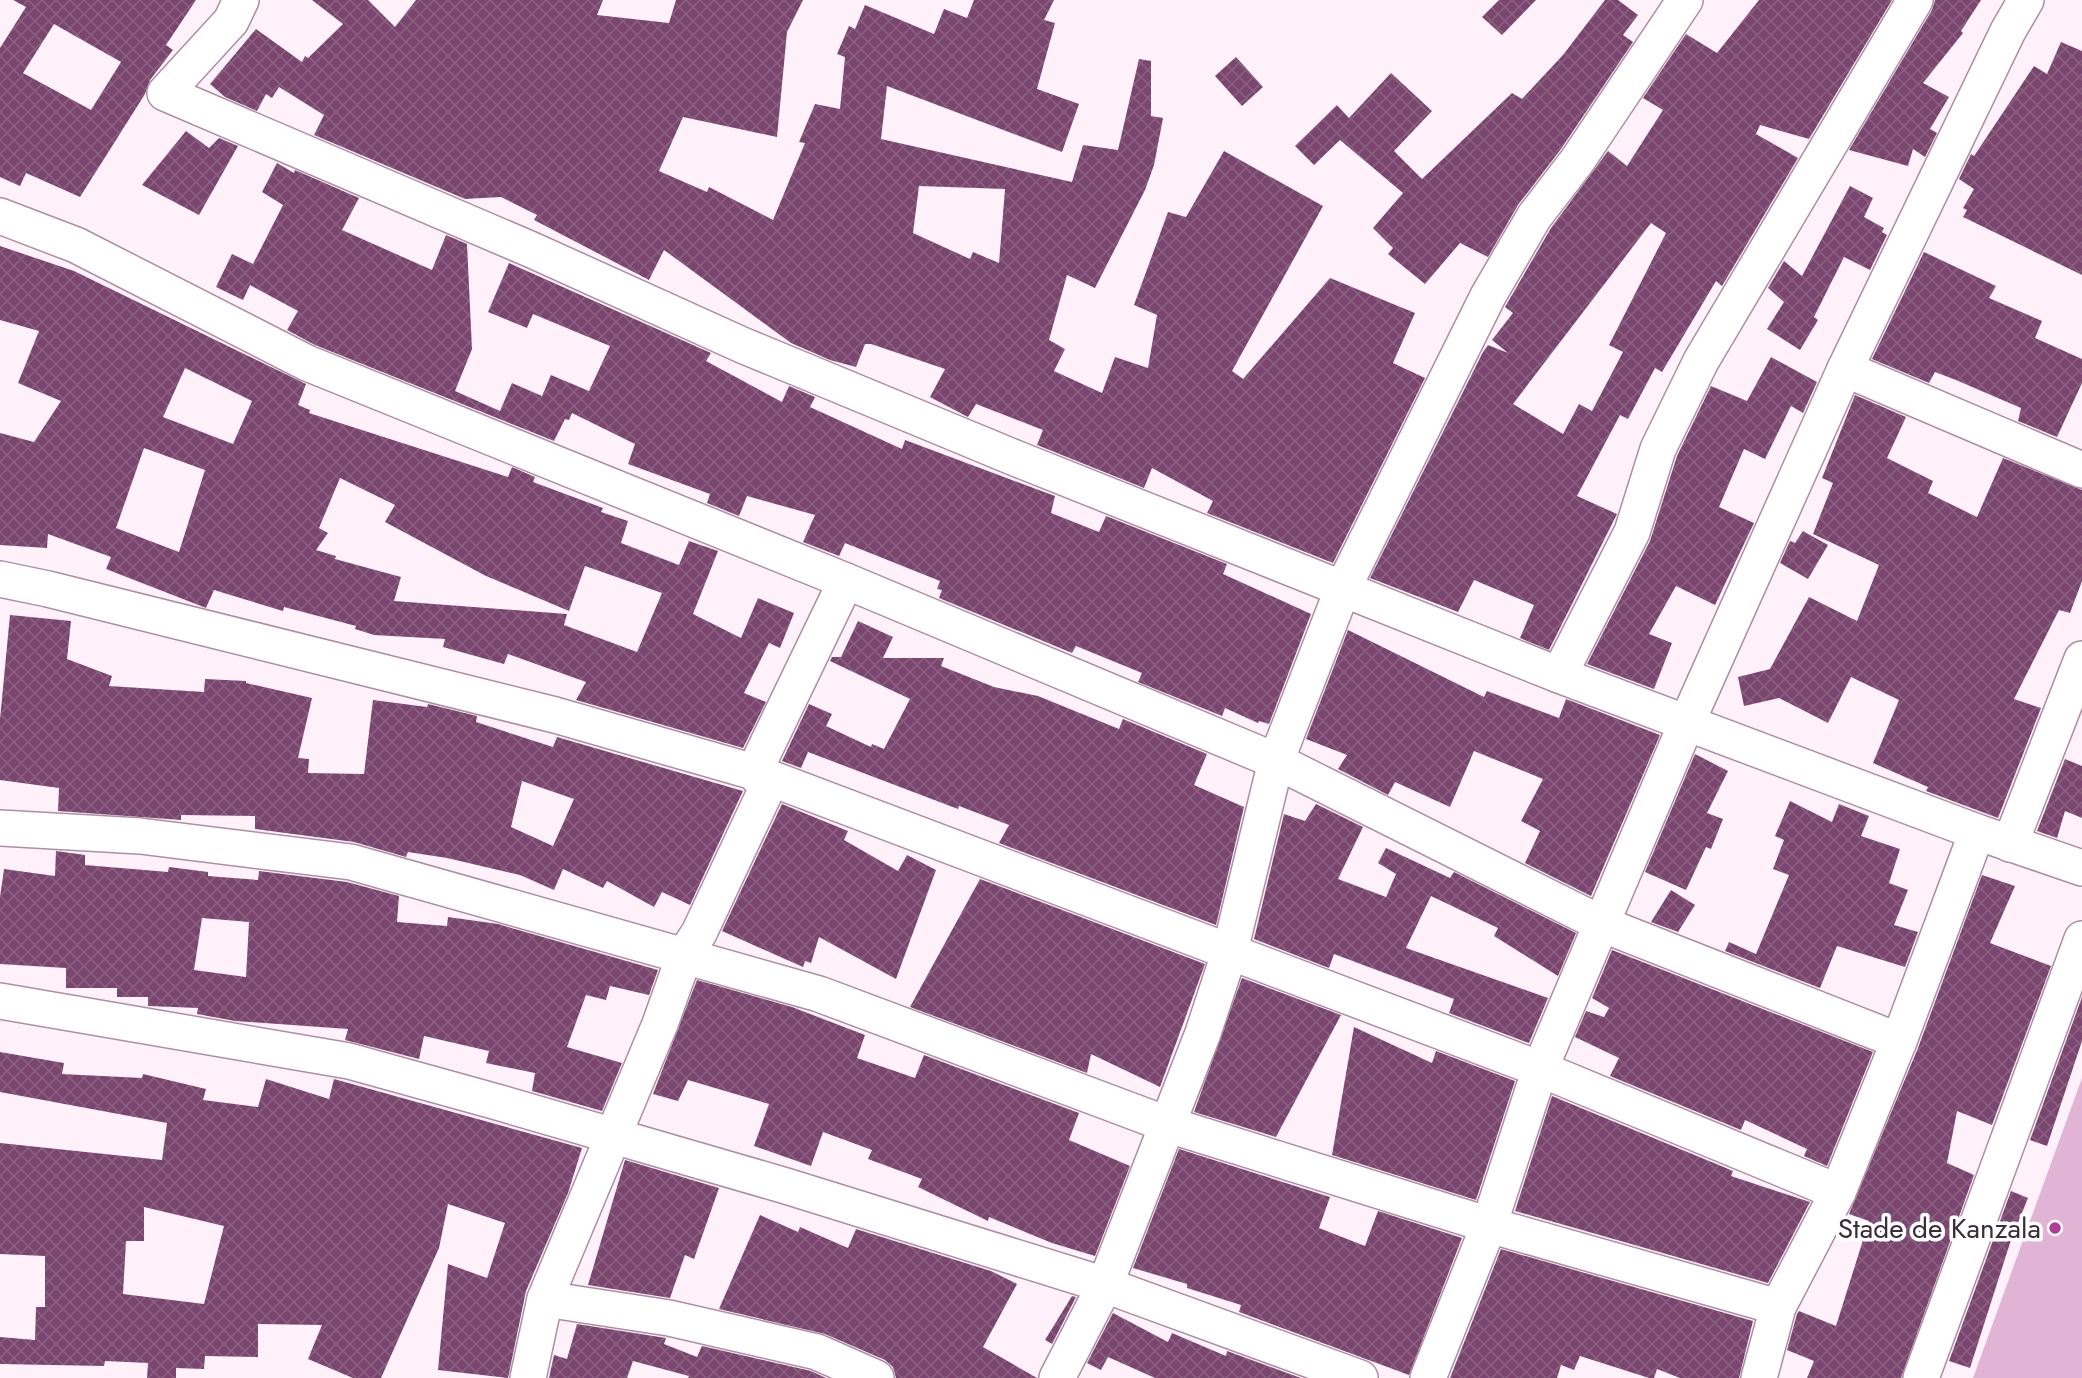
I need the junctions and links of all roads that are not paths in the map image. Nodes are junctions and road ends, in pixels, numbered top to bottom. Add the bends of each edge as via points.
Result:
1 (241, 0) edge
2 (1685, 0) edge
3 (1915, 0) edge
4 (2026, 0) edge
5 (0, 216) edge
6 (1845, 369) junction
7 (2082, 470) edge
8 (0, 579) edge
9 (846, 580) junction
10 (1343, 587) junction
11 (2082, 659) edge
12 (1559, 675) junction
13 (1687, 722) junction
14 (1276, 761) junction
15 (754, 772) junction
16 (0, 828) edge
17 (1977, 832) junction
18 (2010, 844) junction
19 (2082, 868) edge
20 (1604, 925) junction
21 (2082, 939) edge
22 (1230, 951) junction
23 (685, 954) junction
24 (0, 1001) edge
25 (1899, 1041) junction
26 (1540, 1069) junction
27 (1169, 1125) junction
28 (614, 1135) junction
29 (1838, 1192) junction
30 (1489, 1225) junction
31 (1105, 1285) junction
32 (545, 1299) junction
33 (1778, 1307) junction
34 (528, 1378) edge
35 (876, 1378) edge
36 (1057, 1378) edge
37 (1360, 1378) edge
38 (1428, 1378) edge
39 (1759, 1378) edge
40 (1921, 1378) edge

1 - 10 street via 231,21 165,93 754,350
2 - 10 street via 1577,162 1534,217 1488,296
3 - 12 street via 1701,361 1658,449 1632,532
4 - 6 street
5 - 9 street via 76,245 307,363
6 - 7 street
6 - 13 street
8 - 15 street via 555,715
9 - 14 street
9 - 15 street
10 - 12 street
10 - 14 street
11 - 18 street
12 - 13 street
13 - 17 street
13 - 20 street
14 - 20 street
14 - 22 street
15 - 22 street
15 - 23 street via 767,788
16 - 23 street via 140,836 351,862
17 - 18 street
17 - 25 street
18 - 19 street
20 - 25 street
20 - 26 street
21 - 40 street
22 - 26 street
22 - 27 street
23 - 27 street via 819,994
23 - 28 street
24 - 28 street via 349,1061
25 - 29 street
26 - 29 street
26 - 30 street
27 - 30 street
27 - 31 street
28 - 31 street
28 - 32 street
29 - 33 street
30 - 33 street
30 - 38 street
31 - 36 street
31 - 37 street
32 - 34 street
32 - 35 street via 669,1318 817,1352
33 - 39 street

